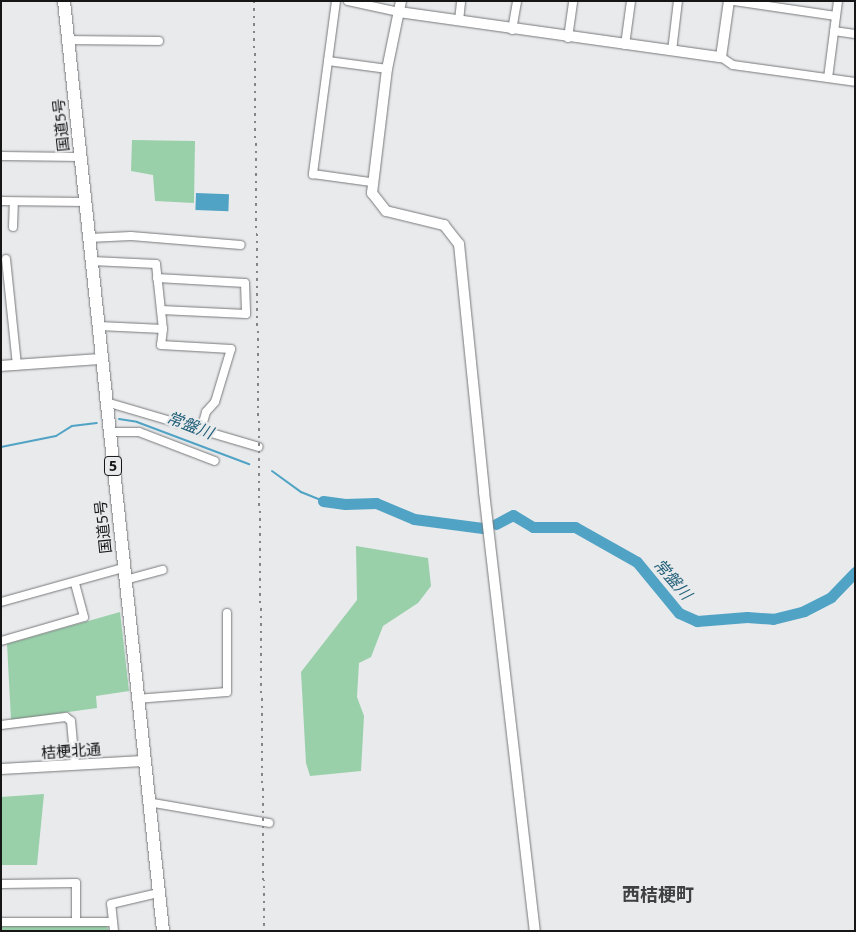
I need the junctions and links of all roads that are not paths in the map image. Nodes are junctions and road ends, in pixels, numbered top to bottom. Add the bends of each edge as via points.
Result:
1 (64, 1) edge
2 (336, 1) edge
3 (348, 1) edge
4 (461, 1) edge
5 (517, 1) edge
6 (573, 1) edge
7 (631, 1) edge
8 (678, 1) edge
9 (729, 1) edge
10 (734, 1) edge
11 (838, 1) edge
12 (786, 5) edge
13 (400, 6) edge
14 (836, 16) junction
15 (458, 21) junction
16 (512, 30) junction
17 (834, 31) junction
18 (855, 34) edge
19 (568, 38) junction
20 (68, 40) junction
21 (159, 42) dead end
22 (625, 45) junction
23 (672, 51) junction
24 (722, 57) junction
25 (328, 61) junction
26 (387, 69) junction
27 (828, 78) junction
28 (855, 82) edge
29 (1, 156) edge
30 (81, 157) junction
31 (371, 182) junction
32 (1, 201) edge
33 (14, 202) junction
34 (85, 202) junction
35 (13, 226) dead end
36 (89, 238) junction
37 (241, 245) dead end
38 (6, 259) dead end
39 (92, 261) junction
40 (157, 278) junction
41 (161, 310) junction
42 (98, 326) junction
43 (163, 329) junction
44 (102, 360) junction
45 (17, 365) junction
46 (1, 366) edge
47 (106, 402) junction
48 (201, 430) junction
49 (109, 432) junction
50 (259, 446) dead end
51 (215, 461) dead end
52 (163, 570) dead end
53 (124, 574) junction
54 (75, 583) junction
55 (1, 602) edge
56 (227, 613) dead end
57 (1, 641) edge
58 (136, 699) junction
59 (1, 725) edge
60 (142, 761) junction
61 (76, 765) junction
62 (1, 769) edge
63 (148, 802) junction
64 (269, 823) dead end
65 (1, 884) edge
66 (158, 894) junction
67 (1, 922) edge
68 (76, 922) junction
69 (113, 922) junction
70 (114, 931) edge
71 (163, 931) edge
72 (535, 931) edge

1 - 20 highway, 国道5号 / 5
2 - 25 street
3 - 13 street
4 - 15 street
5 - 16 street
6 - 19 street
7 - 22 street
8 - 23 street
9 - 24 street
10 - 12 street
11 - 14 street
12 - 14 street
13 - 15 street
13 - 26 street
14 - 17 street
15 - 16 street
16 - 19 street
17 - 18 street
17 - 27 street
19 - 22 street
20 - 21 street
20 - 30 highway, 国道5号 / 5
22 - 23 street
23 - 24 street
24 - 27 street via 733,65
25 - 26 street
25 - 31 street via 313,174
26 - 31 street
27 - 28 street
29 - 30 street
30 - 34 highway, 国道5号 / 5
31 - 72 street via 372,193 386,211 444,225 459,244
32 - 33 street
33 - 34 street
33 - 35 street
34 - 36 highway, 国道5号 / 5
36 - 37 street via 131,236
36 - 39 highway, 国道5号 / 5
38 - 45 street
39 - 40 street via 156,264
39 - 42 highway, 国道5号 / 5
40 - 41 street
40 - 41 street via 245,283 246,314
41 - 43 street
42 - 43 street
42 - 44 highway, 国道5号 / 5
43 - 48 street via 161,345 231,349 215,402 206,412
44 - 45 street
44 - 47 highway, 国道5号 / 5
45 - 46 street
47 - 48 street
47 - 49 highway, 国道5号 / 5
48 - 50 street
49 - 51 street via 139,432
49 - 53 highway, 国道5号 / 5
52 - 53 street
53 - 54 street
53 - 58 highway, 国道5号 / 5
54 - 55 street
54 - 57 street via 84,617
56 - 58 street via 227,692
58 - 60 highway, 国道5号 / 5
59 - 61 street via 66,717 70,721
60 - 61 street, 桔梗北通
60 - 63 highway, 国道5号 / 5
61 - 62 street, 桔梗北通
63 - 64 street
63 - 66 highway, 国道5号 / 5
65 - 68 street via 76,883
66 - 69 street via 111,904
66 - 71 highway, 国道5号 / 5
67 - 68 street
68 - 69 street
69 - 70 street

